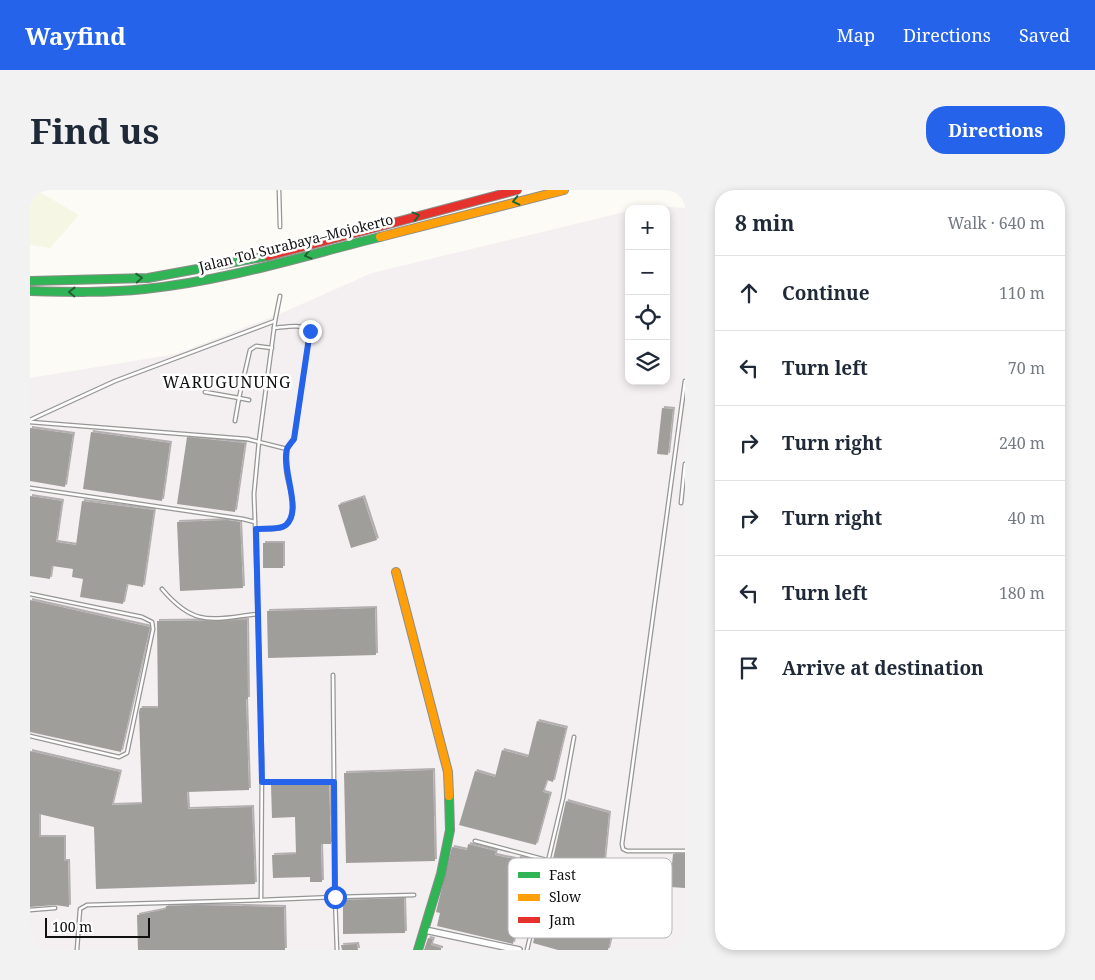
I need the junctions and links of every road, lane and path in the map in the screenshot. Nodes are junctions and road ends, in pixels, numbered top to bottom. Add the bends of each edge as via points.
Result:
1 (279, 190) edge
2 (518, 190) edge
3 (564, 190) edge
4 (280, 227) dead end
5 (30, 281) edge
6 (30, 291) edge
7 (280, 296) dead end
8 (276, 321) junction
9 (274, 328) junction
10 (272, 348) junction
11 (685, 381) edge
12 (205, 392) dead end
13 (239, 398) junction
14 (249, 400) dead end
15 (30, 421) edge
16 (234, 421) dead end
17 (259, 441) junction
18 (287, 449) junction
19 (685, 464) edge
20 (30, 488) edge
21 (681, 503) dead end
22 (255, 522) junction
23 (256, 529) junction
24 (396, 572) dead end
25 (162, 589) dead end
26 (30, 594) edge
27 (258, 614) junction
28 (333, 675) dead end
29 (30, 736) edge
30 (574, 737) dead end
31 (262, 782) junction
32 (334, 782) junction
33 (474, 841) dead end
34 (685, 851) edge
35 (541, 858) edge
36 (549, 858) edge
37 (414, 895) dead end
38 (335, 897) junction
39 (261, 900) junction
40 (55, 908) dead end
41 (30, 910) edge
42 (424, 930) junction
43 (77, 950) edge
44 (338, 950) edge
45 (418, 950) edge
46 (519, 950) edge

1 - 4 lane
5 -> 2 main road, Jalan Tol Surabaya–Mojokerto via 137,279 211,268
3 -> 6 main road, Jalan Tol Surabaya–Mojokerto via 225,276 145,288
7 - 8 lane
8 - 9 lane
8 - 15 lane via 115,382
9 - 10 lane
9 - 18 lane via 298,326 310,331 294,439
10 - 13 lane via 256,346 250,350
10 - 17 lane
11 - 34 lane via 622,844 627,851
12 - 13 lane
13 - 14 lane
13 - 16 lane
15 - 17 lane
17 - 18 lane
17 - 22 lane
18 - 23 lane via 291,518 286,526
19 - 21 lane
20 - 22 lane
22 - 23 lane
23 - 27 lane
24 - 42 main road via 448,772 450,830
25 - 27 lane via 191,615 216,619
26 - 29 lane via 142,617 152,622 153,628 128,753 114,756
27 - 31 lane
28 - 32 lane
30 - 36 lane
31 - 32 lane
31 - 39 lane
32 - 38 lane
33 - 35 lane
37 - 38 lane
38 - 39 lane
38 - 44 lane
39 - 43 lane via 87,905 80,909 77,918
40 - 41 lane
42 - 45 main road
42 - 46 street

